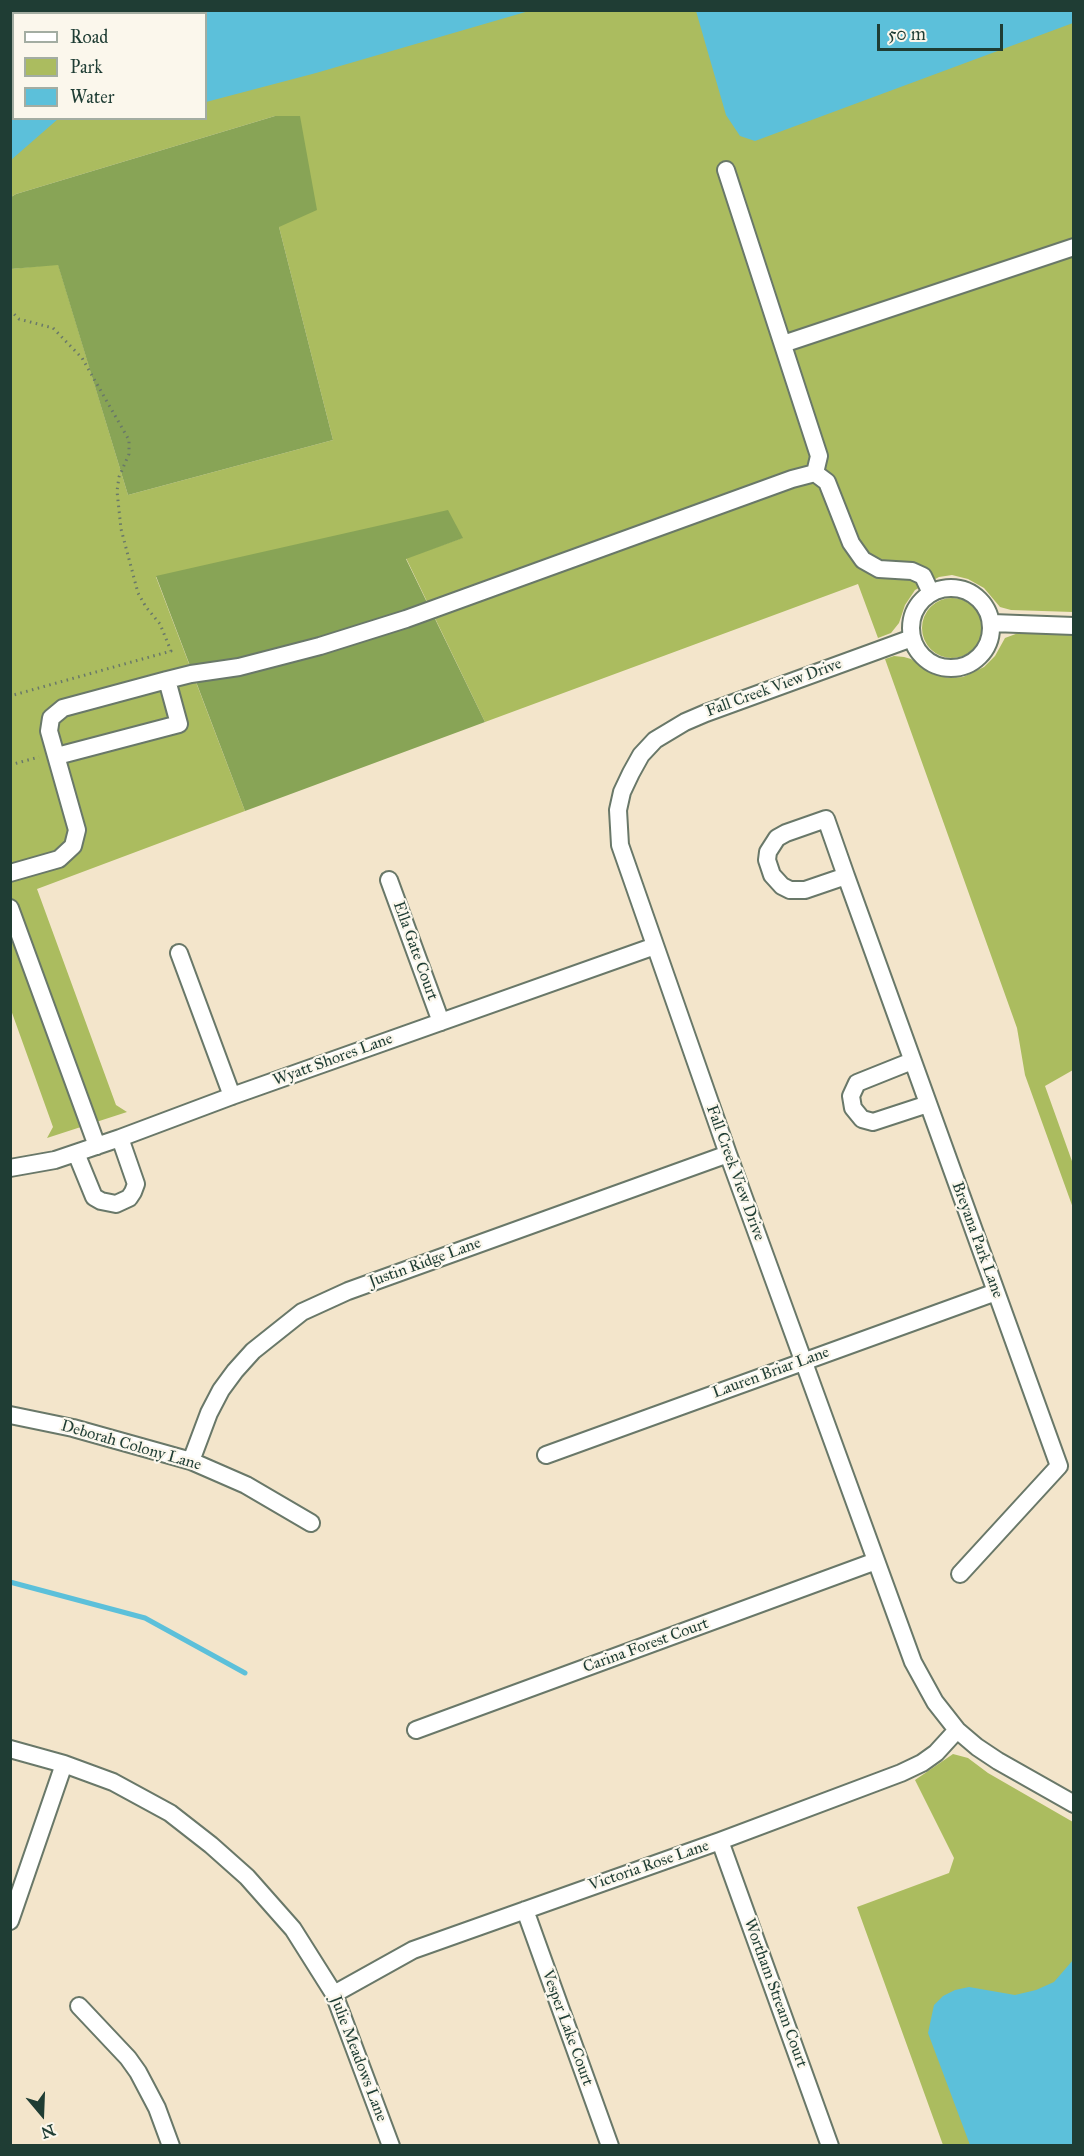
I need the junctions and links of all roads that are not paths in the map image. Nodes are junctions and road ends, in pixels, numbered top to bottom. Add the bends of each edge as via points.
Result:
1 (726, 170) dead end
2 (1074, 247) edge
3 (783, 344) junction
4 (815, 473) junction
5 (932, 593) junction
6 (992, 623) junction
7 (1074, 626) edge
8 (912, 638) junction
9 (167, 680) junction
10 (56, 754) junction
11 (10, 873) edge
12 (846, 876) junction
13 (390, 880) dead end
14 (10, 908) edge
15 (655, 946) junction
16 (179, 953) dead end
17 (441, 1022) junction
18 (912, 1061) junction
19 (232, 1096) junction
20 (928, 1104) junction
21 (120, 1138) junction
22 (97, 1146) junction
23 (76, 1153) junction
24 (728, 1154) junction
25 (10, 1168) edge
26 (996, 1292) junction
27 (803, 1361) junction
28 (10, 1415) edge
29 (546, 1455) dead end
30 (191, 1461) junction
31 (311, 1523) dead end
32 (876, 1562) junction
33 (960, 1574) dead end
34 (416, 1730) dead end
35 (957, 1730) junction
36 (10, 1749) edge
37 (64, 1764) junction
38 (1074, 1804) edge
39 (720, 1841) junction
40 (525, 1910) junction
41 (10, 1921) edge
42 (334, 1994) junction
43 (79, 2006) dead end
44 (171, 2145) edge
45 (391, 2145) edge
46 (610, 2145) edge
47 (830, 2145) edge

1 - 3 street
2 - 3 street
3 - 4 street via 819,456
4 - 5 street via 827,482 851,543 863,560 879,568 924,576
4 - 9 street via 384,626 239,667
5 - 6 street via 944,588 970,592 981,600
5 - 8 street via 914,612
6 - 7 street
6 - 8 street via 992,637 986,650 977,660 952,669 933,664 917,651
8 - 15 street, Fall Creek View Drive via 706,713 655,740 641,755 622,792 618,827 624,860
9 - 10 street via 63,708 51,718 49,731
9 - 10 street via 178,724
10 - 11 street via 77,830 73,846 59,859
12 - 12 street, Breyana Park Lane via 805,890 790,890 772,875 768,852 777,838 826,819
12 - 18 street, Breyana Park Lane
13 - 17 street, Ella Gate Court
14 - 22 street
15 - 17 street, Wyatt Shores Lane
15 - 24 street, Fall Creek View Drive
16 - 19 street
17 - 19 street, Wyatt Shores Lane
18 - 20 street, Breyana Park Lane
18 - 20 street via 857,1083 850,1096 853,1108 862,1119 873,1122
19 - 21 street, Wyatt Shores Lane
20 - 26 street, Breyana Park Lane
21 - 22 street, Wyatt Shores Lane
21 - 23 street via 136,1184 129,1198 116,1204 94,1197
22 - 23 street, Wyatt Shores Lane
23 - 25 street, Wyatt Shores Lane
24 - 27 street, Fall Creek View Drive
24 - 30 street, Justin Ridge Lane via 348,1291 302,1312 253,1351 228,1380 209,1413
26 - 27 street, Lauren Briar Lane
26 - 33 street, Breyana Park Lane via 1059,1466
27 - 29 street, Lauren Briar Lane
27 - 32 street, Fall Creek View Drive
28 - 30 street, Deborah Colony Lane
30 - 31 street, Deborah Colony Lane via 246,1485
32 - 34 street, Carina Forest Court
32 - 35 street, Fall Creek View Drive via 913,1662 929,1693
35 - 38 street, Fall Creek View Drive via 998,1761
35 - 39 street, Victoria Rose Lane via 936,1753 911,1768
36 - 37 street, Julie Meadows Lane
37 - 41 street
37 - 42 street, Julie Meadows Lane via 113,1782 170,1813 211,1845 247,1877 293,1929
39 - 40 street, Victoria Rose Lane
39 - 47 street, Wortham Stream Court
40 - 42 street, Victoria Rose Lane via 412,1950
40 - 46 street, Vesper Lake Court
42 - 45 street, Julie Meadows Lane
43 - 44 street via 138,2072

